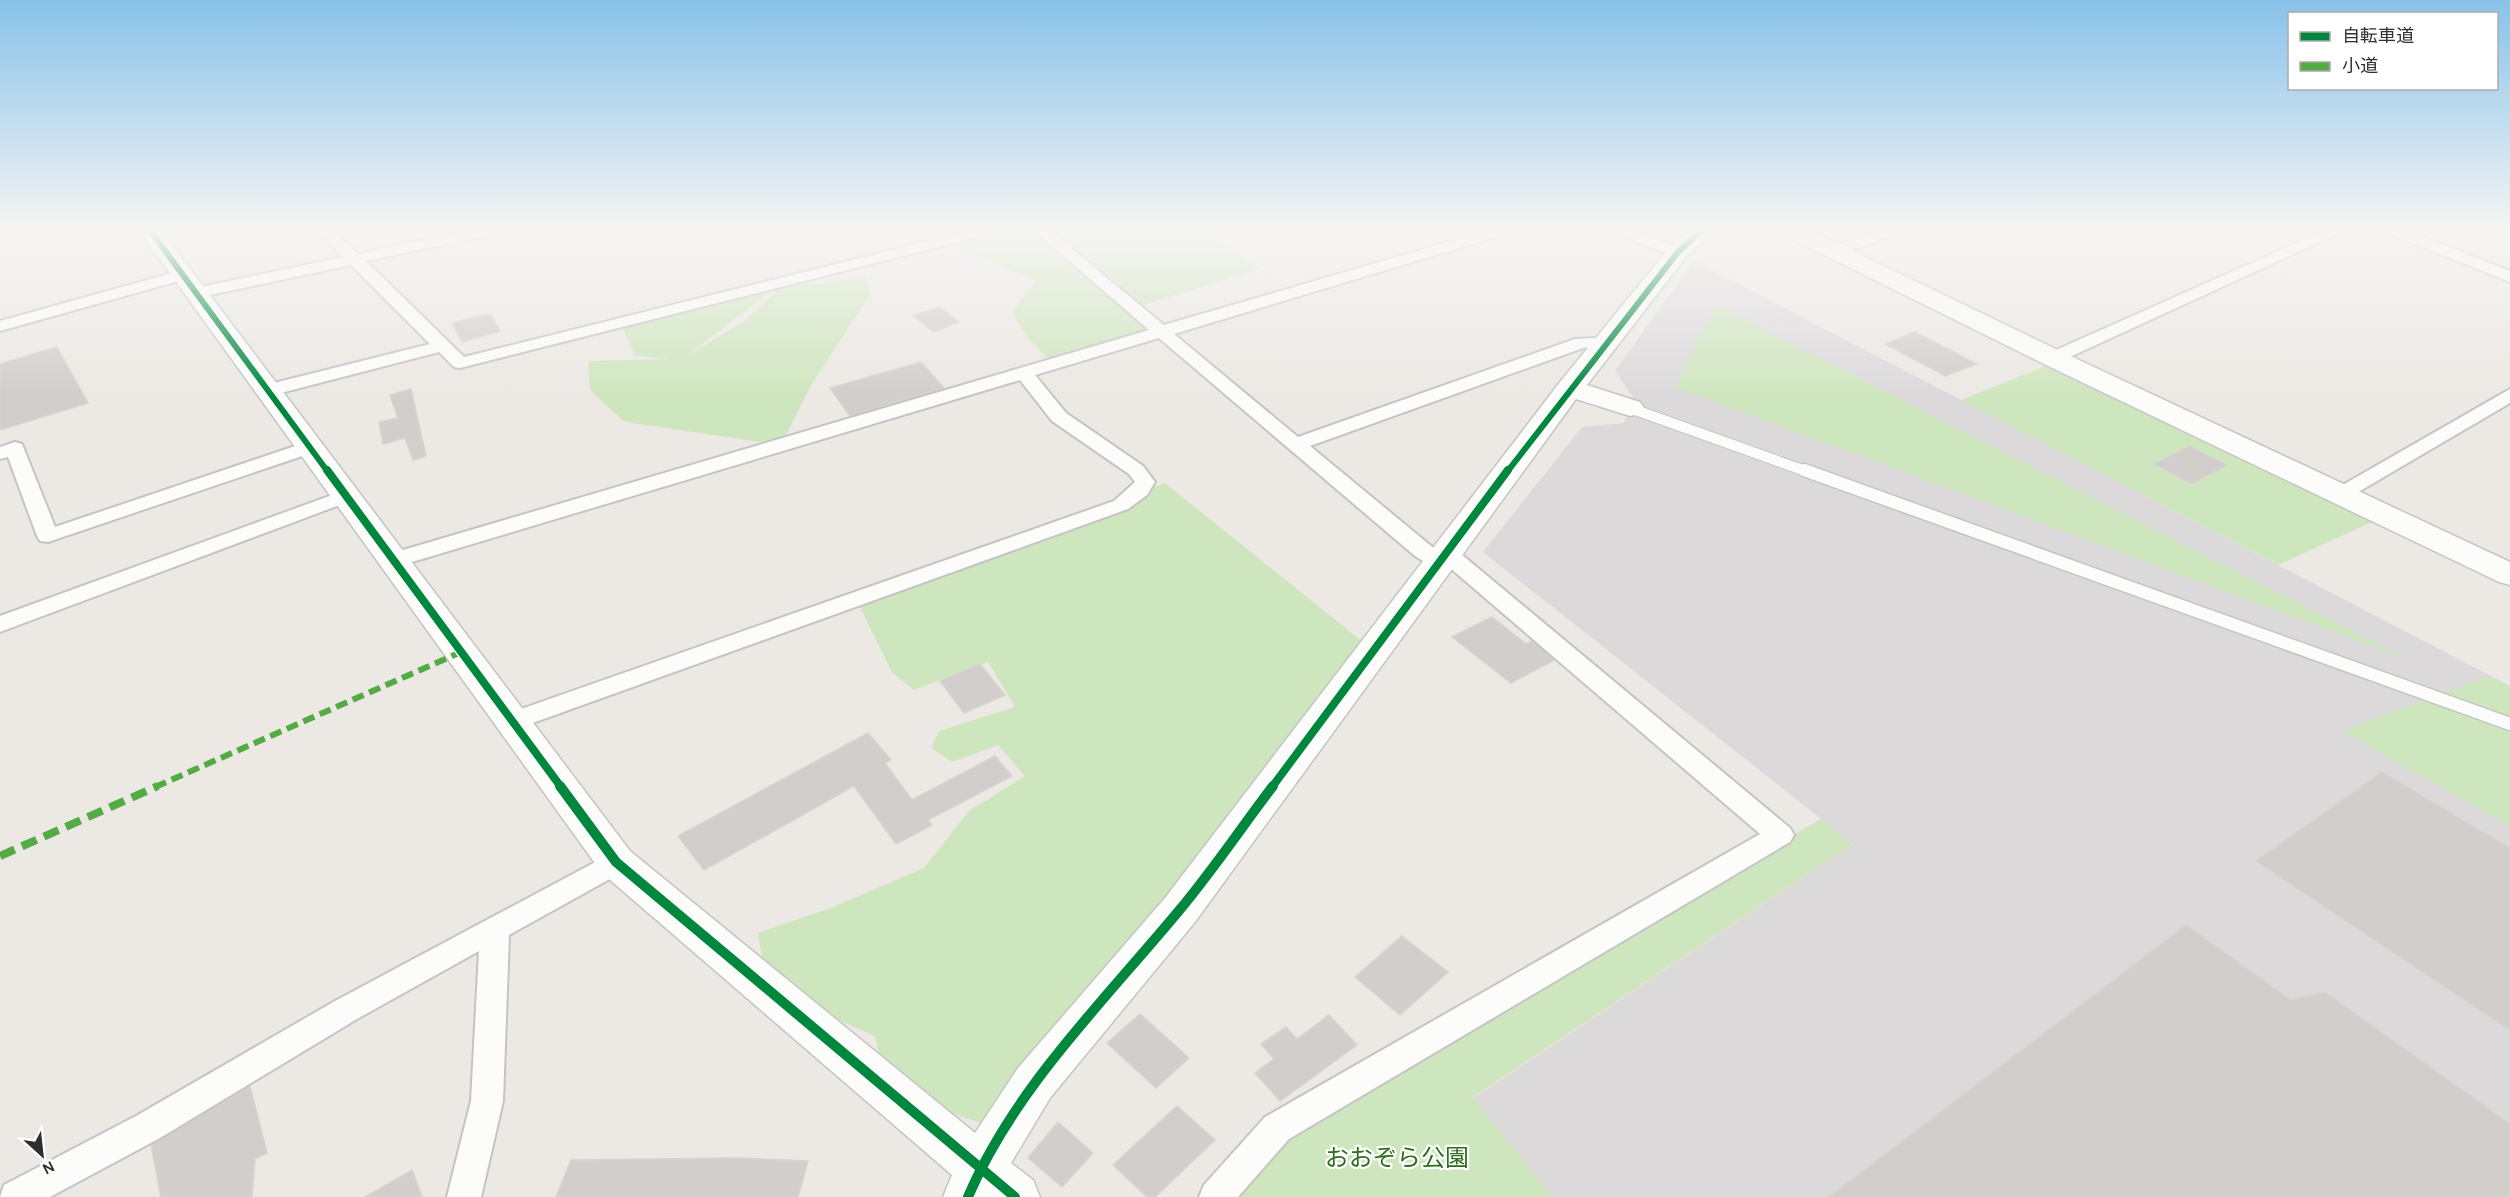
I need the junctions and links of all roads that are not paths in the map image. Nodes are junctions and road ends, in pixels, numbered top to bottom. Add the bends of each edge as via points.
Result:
1 (186, 285) edge
2 (191, 285) edge
3 (380, 285) edge
4 (771, 285) edge
5 (1106, 285) edge
6 (1320, 285) edge
7 (1652, 285) edge
8 (1904, 285) edge
9 (2216, 285) edge
10 (0, 327) edge
11 (1163, 332) junction
12 (1607, 341) junction
13 (442, 346) junction
14 (2053, 358) junction
15 (1024, 373) junction
16 (1570, 388) junction
17 (269, 390) junction
18 (2510, 395) edge
19 (1630, 408) joint
20 (1296, 444) junction
21 (310, 447) junction
22 (0, 453) edge
23 (2341, 494) junction
24 (346, 496) junction
25 (1444, 558) junction
26 (394, 560) junction
27 (2510, 575) edge
28 (0, 624) edge
29 (513, 721) junction
30 (2510, 724) edge
31 (616, 862) junction
32 (495, 928) junction
33 (974, 1183) edge
34 (16, 1197) edge
35 (464, 1197) edge
36 (1015, 1197) edge
37 (1216, 1197) edge

1 - 10 street
2 - 17 street
3 - 13 street
4 - 13 street via 460,363
5 - 11 street
6 - 11 street
7 - 12 street
8 - 14 street
9 - 14 street
11 - 15 street
11 - 20 street
12 - 16 street
12 - 20 street via 1581,343
13 - 17 street
14 - 23 street
15 - 26 street
15 - 29 street via 1059,417 1136,470 1145,482 1140,490 1121,505
16 - 19 street
16 - 25 street
17 - 21 street
18 - 23 street
19 - 30 lane
20 - 25 street via 1423,551
21 - 22 street via 48,536 15,448
21 - 24 street
23 - 27 street
24 - 26 street
24 - 28 street
25 - 33 street via 1180,910 1034,1083
25 - 37 street via 1780,835 1277,1128
26 - 29 street
29 - 31 street
31 - 32 street
31 - 33 street
32 - 34 street
32 - 35 street via 487,1101
33 - 36 street

